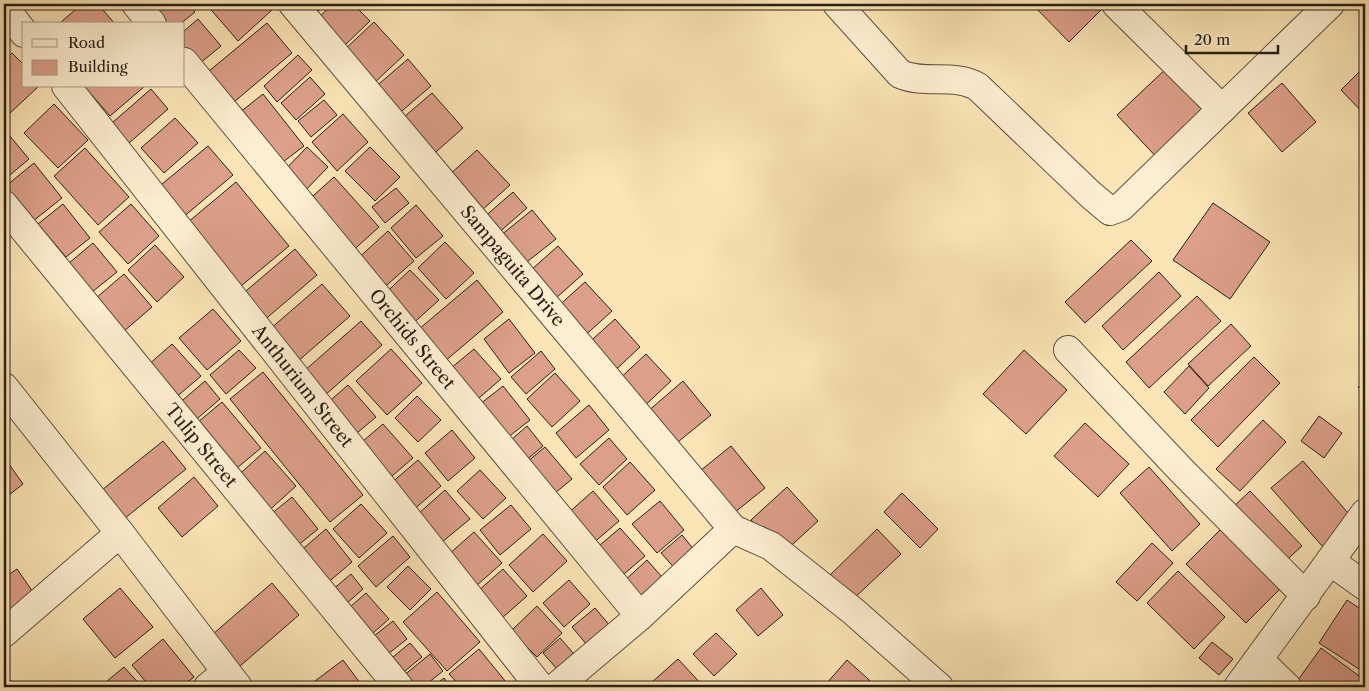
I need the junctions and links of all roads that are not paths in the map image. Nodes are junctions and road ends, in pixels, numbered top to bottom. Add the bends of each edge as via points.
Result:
1 (136, 4) edge
2 (293, 4) edge
3 (837, 4) edge
4 (1116, 4) edge
5 (1330, 4) edge
6 (4, 8) edge
7 (150, 22) edge
8 (22, 30) edge
9 (185, 63) edge
10 (68, 88) edge
11 (1222, 109) junction
12 (4, 205) edge
13 (1068, 350) dead end
14 (4, 387) edge
15 (1365, 513) edge
16 (733, 529) junction
17 (120, 533) junction
18 (1330, 561) junction
19 (1365, 586) edge
20 (1306, 596) junction
21 (640, 616) junction
22 (4, 633) edge
23 (1259, 660) junction
24 (224, 682) edge
25 (399, 687) edge
26 (540, 687) edge
27 (556, 687) edge
28 (939, 687) edge
29 (1238, 687) edge
30 (1287, 687) edge

1 - 7 street
2 - 16 street, Sampaguita Drive
3 - 11 street via 900,74 912,79 967,80 978,87 1110,211 1121,207
4 - 11 street
5 - 11 street
6 - 8 street
9 - 21 street, Orchids Street
10 - 26 street, Anthurium Street
12 - 25 street, Tulip Street
13 - 20 street
14 - 17 street
15 - 18 street
16 - 21 street
16 - 28 street via 771,546 853,611
17 - 22 street
17 - 24 street
18 - 19 street
18 - 20 street
20 - 23 street
21 - 27 street
23 - 29 street
23 - 30 street

